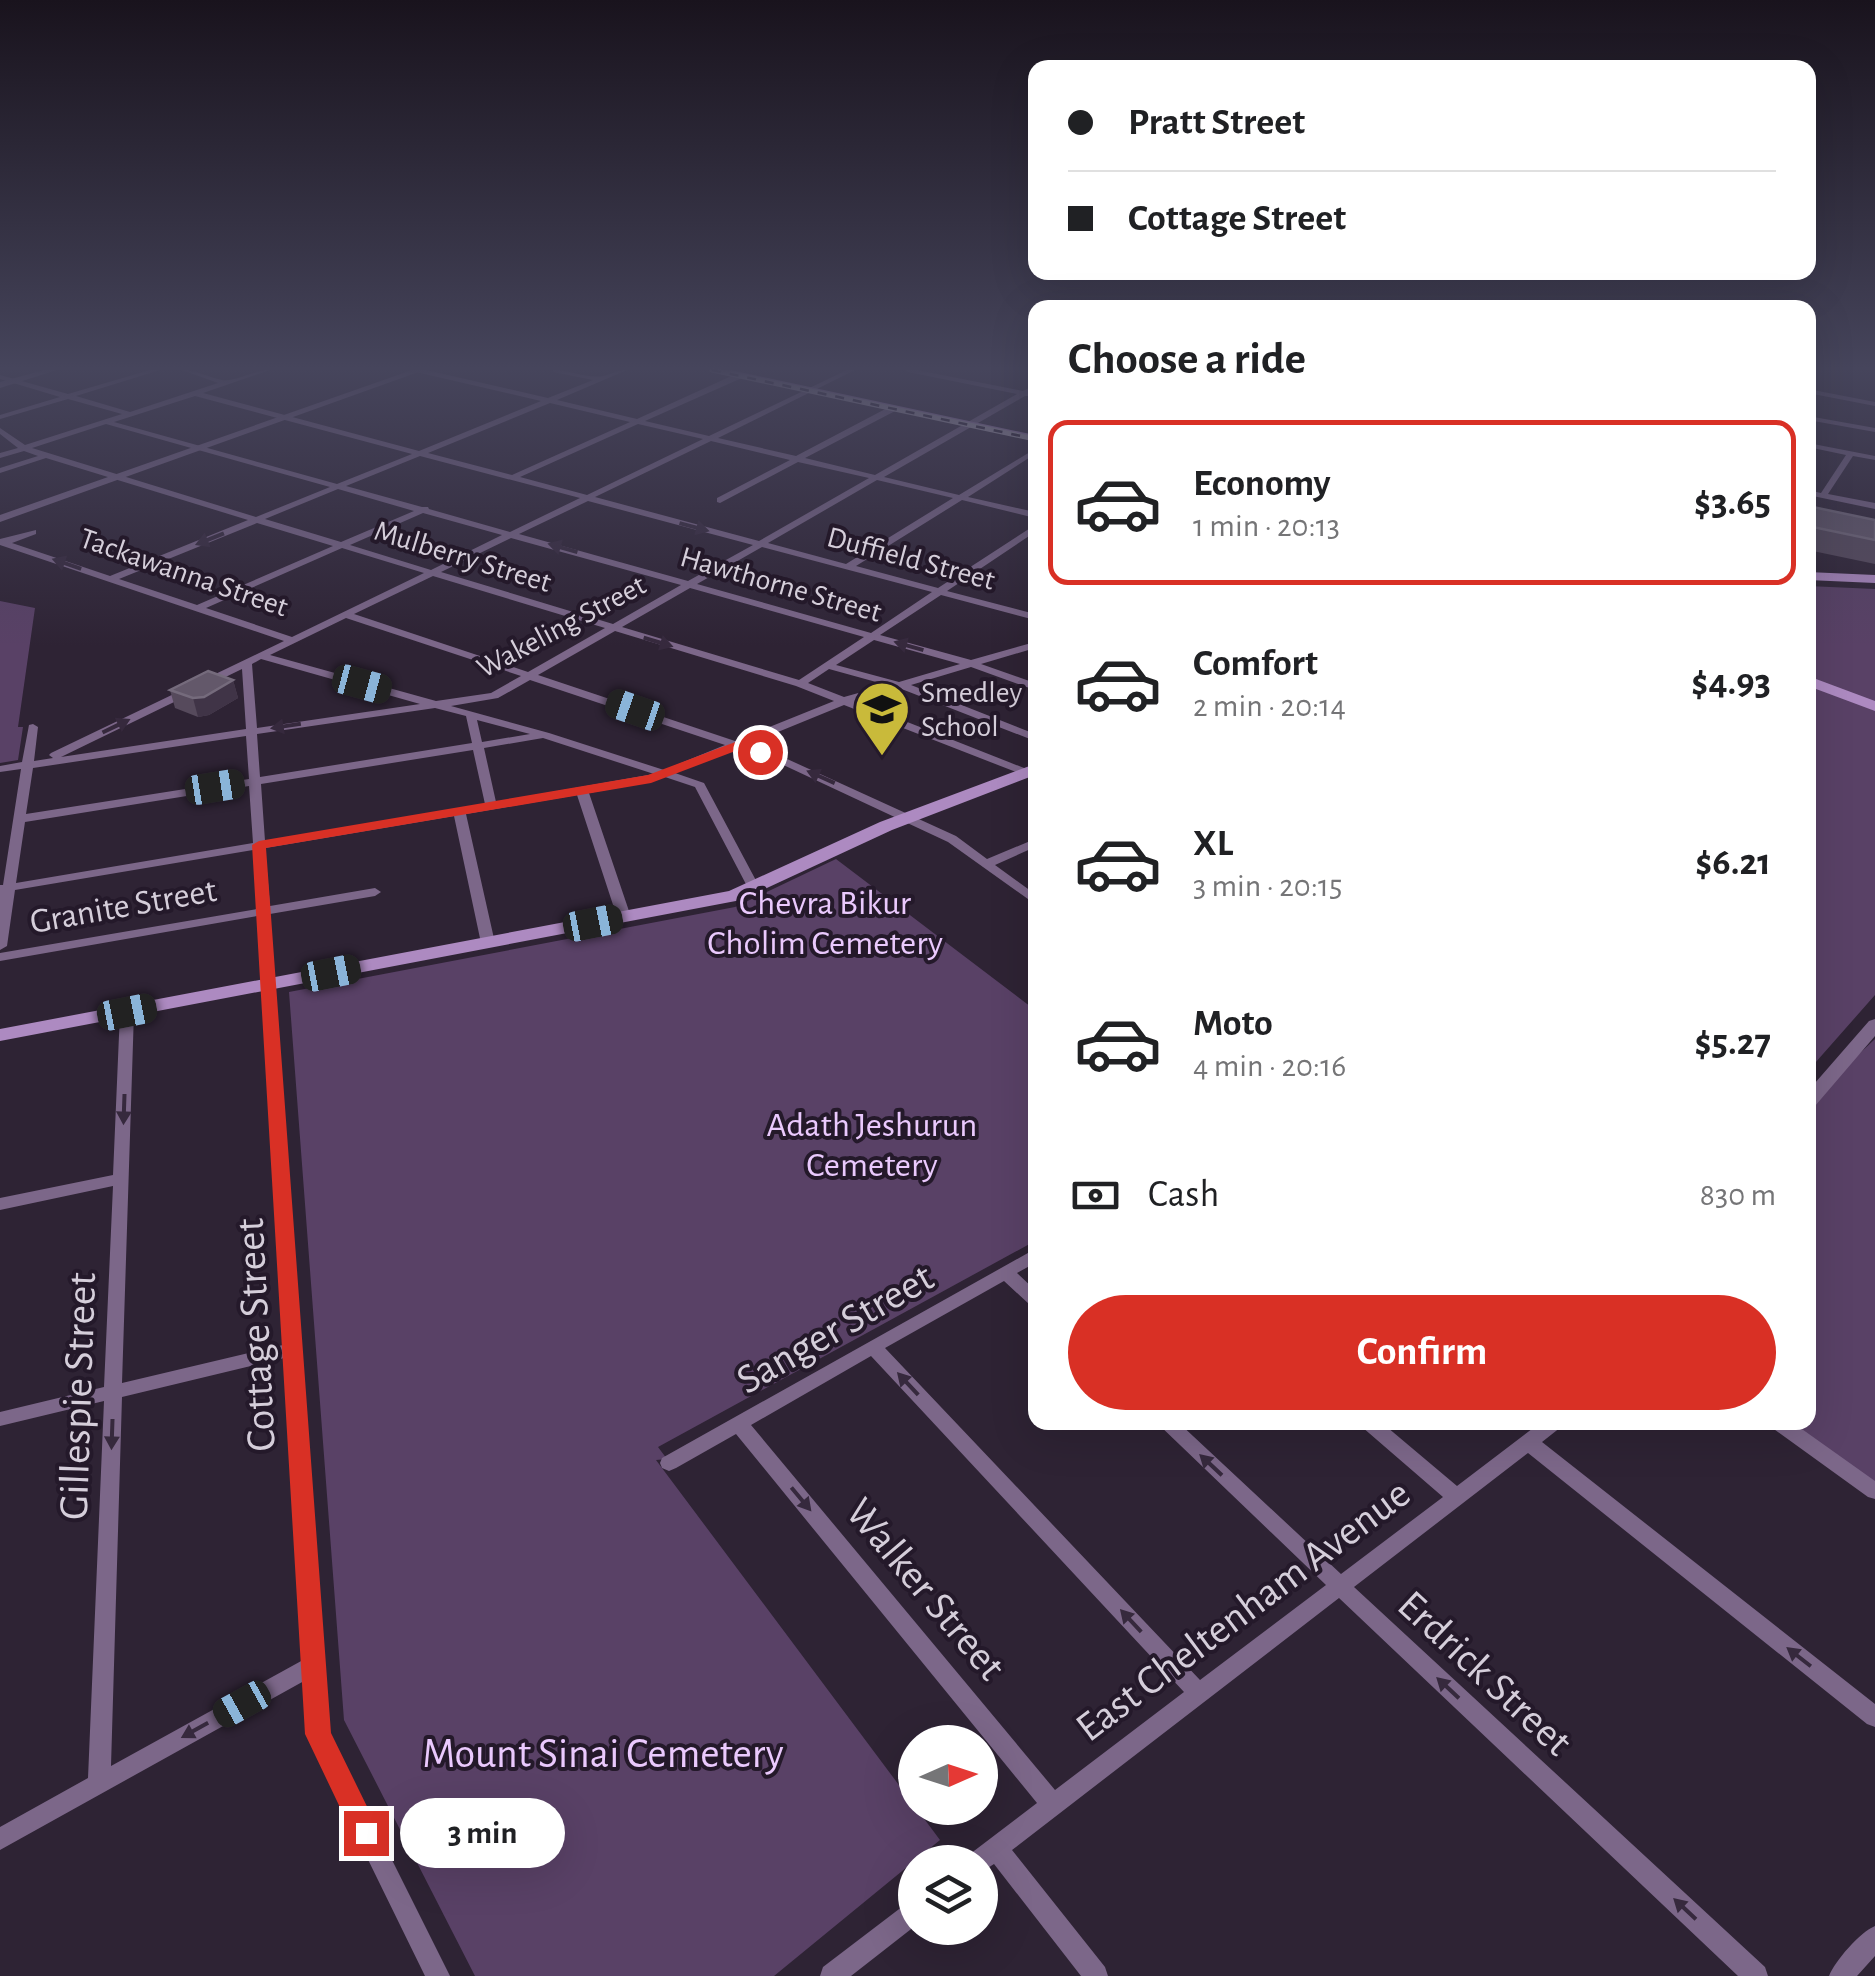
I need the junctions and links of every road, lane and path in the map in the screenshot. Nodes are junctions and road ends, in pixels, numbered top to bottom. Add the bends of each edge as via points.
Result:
1 (28, 462) edge
2 (67, 462) edge
3 (158, 462) edge
4 (256, 462) edge
5 (397, 462) edge
6 (453, 462) edge
7 (547, 462) edge
8 (660, 462) edge
9 (793, 462) edge
10 (807, 462) edge
11 (905, 462) edge
12 (1017, 462) edge
13 (1844, 462) edge
14 (0, 472) edge
15 (116, 477) junction
16 (512, 478) junction
17 (877, 478) junction
18 (341, 486) junction
19 (1816, 494) edge
20 (1824, 496) junction
21 (586, 498) junction
22 (958, 498) junction
23 (720, 500) dead end
24 (1875, 506) edge
25 (426, 509) junction
26 (1028, 514) edge
27 (0, 519) edge
28 (255, 520) junction
29 (34, 532) dead end
30 (1028, 533) edge
31 (514, 534) junction
32 (2, 542) edge
33 (762, 545) junction
34 (341, 546) junction
35 (848, 567) junction
36 (434, 573) junction
37 (1816, 576) edge
38 (112, 579) junction
39 (1875, 579) edge
40 (692, 584) junction
41 (940, 591) junction
42 (198, 608) junction
43 (1028, 613) edge
44 (346, 615) junction
45 (614, 628) junction
46 (872, 636) junction
47 (292, 640) junction
48 (1028, 646) edge
49 (261, 656) junction
50 (247, 663) junction
51 (972, 664) junction
52 (828, 666) junction
53 (533, 676) junction
54 (800, 684) junction
55 (1028, 684) edge
56 (1816, 684) edge
57 (897, 686) junction
58 (847, 700) junction
59 (428, 703) junction
60 (1875, 706) edge
61 (471, 716) junction
62 (33, 726) dead end
63 (251, 731) junction
64 (545, 735) junction
65 (1028, 735) edge
66 (738, 745) junction
67 (476, 746) junction
68 (26, 766) junction
69 (0, 770) edge
70 (1028, 770) edge
71 (670, 772) junction
72 (1028, 772) edge
73 (254, 780) junction
74 (582, 791) junction
75 (491, 806) junction
76 (459, 811) junction
77 (910, 816) junction
78 (19, 819) junction
79 (259, 845) junction
80 (1028, 847) edge
81 (986, 864) junction
82 (4, 888) edge
83 (754, 888) junction
84 (375, 892) dead end
85 (1028, 895) edge
86 (263, 910) junction
87 (624, 917) junction
88 (488, 943) junction
89 (0, 946) edge
90 (0, 957) edge
91 (269, 985) junction
92 (127, 1012) junction
93 (1875, 1025) edge
94 (0, 1035) edge
95 (1816, 1093) edge
96 (121, 1179) junction
97 (0, 1204) edge
98 (1028, 1259) edge
99 (1005, 1272) junction
100 (1028, 1293) edge
101 (874, 1348) junction
102 (294, 1349) junction
103 (114, 1392) junction
104 (0, 1420) edge
105 (739, 1424) junction
106 (1173, 1430) edge
107 (1377, 1430) edge
108 (1544, 1430) edge
109 (1788, 1430) edge
110 (1528, 1442) junction
111 (669, 1463) dead end
112 (1875, 1491) edge
113 (1456, 1497) junction
114 (1340, 1587) junction
115 (312, 1666) junction
116 (1198, 1692) junction
117 (1875, 1717) edge
118 (99, 1783) junction
119 (1052, 1804) junction
120 (0, 1839) edge
121 (998, 1846) edge
122 (998, 1867) edge
123 (898, 1925) edge
124 (1875, 1938) edge
125 (438, 1976) edge
126 (832, 1976) edge
127 (1096, 1976) edge
128 (1756, 1976) edge
129 (1841, 1976) edge

1 - 14 street
2 - 15 street, Mulberry Street
3 - 15 street
4 - 18 street, Hawthorne Street
5 - 18 street
6 - 16 street, Duffield Street
7 - 16 street
8 - 21 street
9 - 23 street
10 - 17 street
11 - 17 street, Wakeling Street
12 - 22 street
13 - 20 street
15 - 27 street
15 - 28 street, Mulberry Street
16 - 21 street, Duffield Street
17 - 22 street
17 - 33 street, Wakeling Street
18 - 25 street, Hawthorne Street
18 - 28 street
19 - 20 street
20 - 24 street
21 - 31 street
21 -> 33 street, Duffield Street
22 - 26 street
22 - 35 street
25 - 31 street, Hawthorne Street
25 - 34 street
28 - 34 street, Mulberry Street
28 -> 38 street
29 - 32 street
30 - 41 street
31 - 36 street
40 -> 31 street, Hawthorne Street
38 -> 32 street, Tackawanna Street
33 - 35 street, Duffield Street
33 - 40 street, Wakeling Street
34 - 36 street, Mulberry Street
34 - 42 street
35 - 41 street, Duffield Street
36 - 44 street
36 - 45 street, Mulberry Street
37 - 39 main road
38 - 42 street, Tackawanna Street
40 - 45 street, Wakeling Street
40 - 46 street, Hawthorne Street
41 - 43 street, Duffield Street
41 - 46 street
42 - 47 street, Tackawanna Street
44 - 47 street
44 - 53 street
45 - 53 street, Wakeling Street
45 -> 54 street, Mulberry Street
51 -> 46 street, Hawthorne Street
46 - 52 street
47 - 49 street
48 - 51 street
49 - 50 street
49 - 59 street
50 - 63 street, Cottage Street
68 -> 50 street
51 - 55 street, Hawthorne Street
51 - 57 street
52 - 54 street
52 - 57 street
53 - 59 street, Wakeling Street via 494,696
53 - 66 street
54 - 58 street, Mulberry Street
56 - 60 main road
57 - 58 street
57 - 65 street
58 - 66 street
58 - 70 street, Mulberry Street
59 - 61 street
59 -> 63 street, Wakeling Street
61 - 64 street
61 - 67 street
62 - 68 street
63 - 68 street, Wakeling Street
63 - 73 street, Cottage Street
64 - 67 street
64 - 71 street
66 - 71 street
77 -> 66 street
67 - 73 street
67 - 75 street
68 - 69 street, Wakeling Street
68 - 78 street
71 - 74 street
71 - 83 street via 700,785
72 - 77 main road
73 - 78 street
73 - 79 street, Cottage Street
74 - 75 street
74 - 87 street
75 - 76 street
76 - 79 street
76 - 88 street
77 - 81 street
77 - 83 main road
78 - 82 street
79 - 82 street
79 - 86 street, Cottage Street
80 - 81 street
81 - 85 street
82 - 89 street
83 - 87 main road
84 - 86 street, Granite Street
86 - 90 street, Granite Street
86 - 91 street, Cottage Street
87 - 88 main road
88 - 91 main road
91 - 92 main road
91 - 102 street, Cottage Street
92 - 94 main road
92 -> 96 street, Gillespie Street
93 - 95 street
96 - 97 street
96 - 103 street, Gillespie Street
98 - 99 street, Sanger Street
99 - 100 street
99 - 101 street, Sanger Street
101 - 105 street, Sanger Street
116 -> 101 street
102 - 103 street
102 - 115 street, Cottage Street
103 - 104 street
103 -> 118 street, Gillespie Street
105 - 111 street, Sanger Street
105 -> 119 street, Walker Street
114 -> 106 street, Erdrick Street
107 - 113 street
108 - 110 street, East Cheltenham Avenue
109 - 112 street
110 - 113 street, East Cheltenham Avenue
117 -> 110 street
113 - 114 street, East Cheltenham Avenue
114 - 116 street, East Cheltenham Avenue
128 -> 114 street, Erdrick Street
115 -> 118 street
115 - 125 street, Cottage Street via 318,1734
116 - 119 street, East Cheltenham Avenue
118 - 120 street
119 - 121 street, East Cheltenham Avenue
122 - 127 street
123 - 126 street
124 - 129 street

